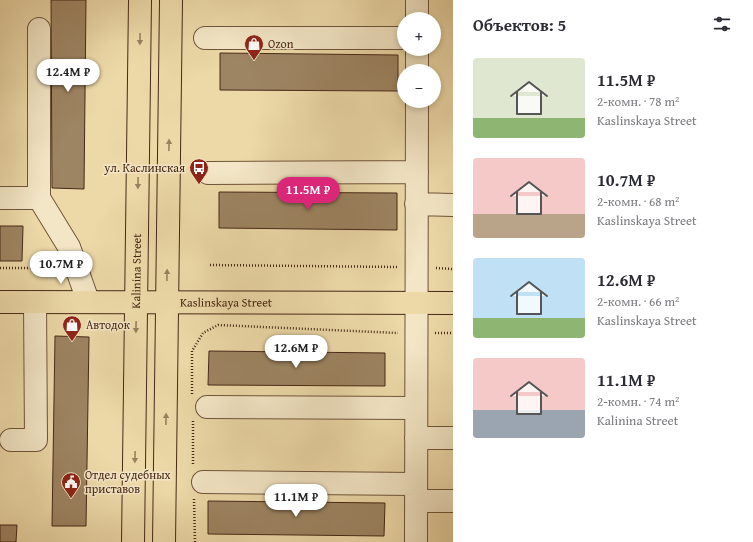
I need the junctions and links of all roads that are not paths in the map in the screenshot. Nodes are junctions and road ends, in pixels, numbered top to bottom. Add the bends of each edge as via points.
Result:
1 (140, 0) edge
2 (171, 0) edge
3 (417, 0) edge
4 (417, 12) edge
5 (39, 29) dead end
6 (205, 38) dead end
7 (397, 38) edge
8 (417, 108) edge
9 (416, 172) junction
10 (208, 174) dead end
11 (0, 198) edge
12 (39, 198) junction
13 (416, 204) junction
14 (453, 205) edge
15 (137, 301) junction
16 (167, 301) junction
17 (0, 302) edge
18 (36, 302) junction
19 (88, 302) junction
20 (416, 302) junction
21 (453, 302) edge
22 (197, 407) road end
23 (416, 408) junction
24 (416, 438) junction
25 (453, 438) edge
26 (11, 440) dead end
27 (197, 482) road end
28 (416, 492) junction
29 (453, 501) edge
30 (134, 542) edge
31 (164, 542) edge
32 (416, 542) edge

1 -> 15 main road, Kalinina Street
16 -> 2 main road
3 - 4 lane
5 - 12 lane
6 - 7 lane
8 - 9 lane
9 - 10 lane
9 - 13 lane
11 - 12 lane
12 - 19 lane via 69,247
13 - 14 lane
13 - 20 lane
15 - 16 main road, Kaslinskaya Street
15 - 19 main road, Kaslinskaya Street
15 -> 30 main road, Kalinina Street
16 - 20 main road, Kaslinskaya Street
31 -> 16 main road
17 - 18 main road, Kaslinskaya Street
18 - 19 main road, Kaslinskaya Street
18 - 26 lane via 36,440
20 - 21 main road, Kaslinskaya Street
20 - 23 lane
22 - 23 lane
23 - 24 lane
24 - 25 lane
24 - 28 lane
27 - 28 lane
28 - 29 lane
28 - 32 lane

